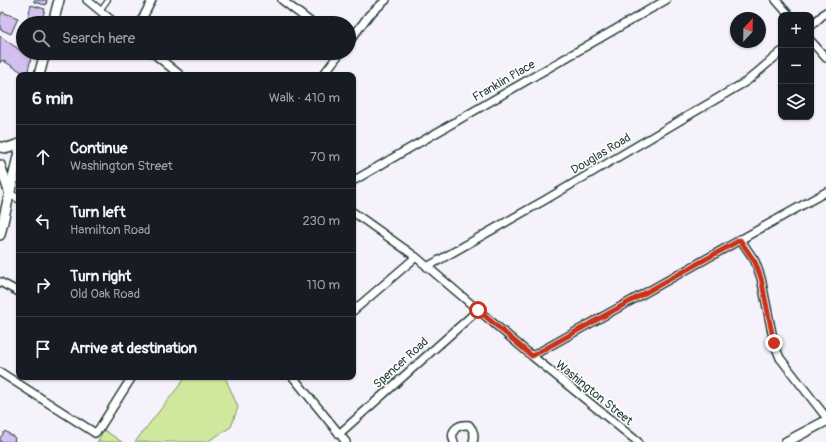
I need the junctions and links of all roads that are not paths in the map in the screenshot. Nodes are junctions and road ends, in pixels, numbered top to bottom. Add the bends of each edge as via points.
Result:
1 (59, 0) edge
2 (87, 0) edge
3 (108, 0) edge
4 (152, 0) edge
5 (282, 0) edge
6 (386, 0) edge
7 (666, 0) edge
8 (776, 0) edge
9 (100, 11) junction
10 (786, 12) edge
11 (826, 12) edge
12 (55, 16) edge
13 (106, 16) edge
14 (144, 16) edge
15 (303, 16) edge
16 (814, 23) edge
17 (356, 33) edge
18 (814, 44) edge
19 (778, 55) edge
20 (826, 58) edge
21 (43, 60) edge
22 (162, 60) edge
23 (335, 60) edge
24 (40, 72) edge
25 (176, 72) edge
26 (325, 72) edge
27 (16, 145) edge
28 (0, 147) edge
29 (0, 165) edge
30 (16, 166) edge
31 (356, 179) edge
32 (826, 192) edge
33 (10, 194) junction
34 (16, 197) edge
35 (356, 214) edge
36 (0, 235) edge
37 (740, 240) junction
38 (416, 257) junction
39 (427, 268) junction
40 (0, 282) edge
41 (16, 290) edge
42 (356, 308) edge
43 (478, 310) junction
44 (532, 356) junction
45 (0, 372) edge
46 (130, 380) edge
47 (295, 380) edge
48 (826, 417) edge
49 (826, 421) edge
50 (339, 434) junction
51 (346, 442) edge
52 (454, 442) edge
53 (473, 442) edge
54 (638, 442) edge
55 (786, 442) edge

1 - 12 street
2 - 9 street
3 - 9 lane
4 - 14 street
5 - 15 street
6 - 17 street via 369,15
7 - 31 street, Franklin Place
8 - 10 street
9 - 13 street
11 - 16 street
18 - 20 street
19 - 39 street, Douglas Road via 747,81
21 - 24 street
22 - 25 street
23 - 26 street
27 - 28 street
29 - 33 street
30 - 33 street
32 - 37 street
33 - 34 street
33 - 36 street
35 - 38 street, Washington Street
37 - 44 street
37 - 48 street via 755,262 761,278 774,343 780,358
38 - 39 street, Washington Street
38 - 42 street
39 - 43 street, Washington Street
40 - 41 street
43 - 44 street, Washington Street
43 - 50 street, Spencer Road
44 - 54 street, Washington Street
45 - 46 street via 95,433
47 - 50 street
49 - 55 street
50 - 51 street
52 - 53 street via 454,432 457,426 462,424 469,425 472,429

